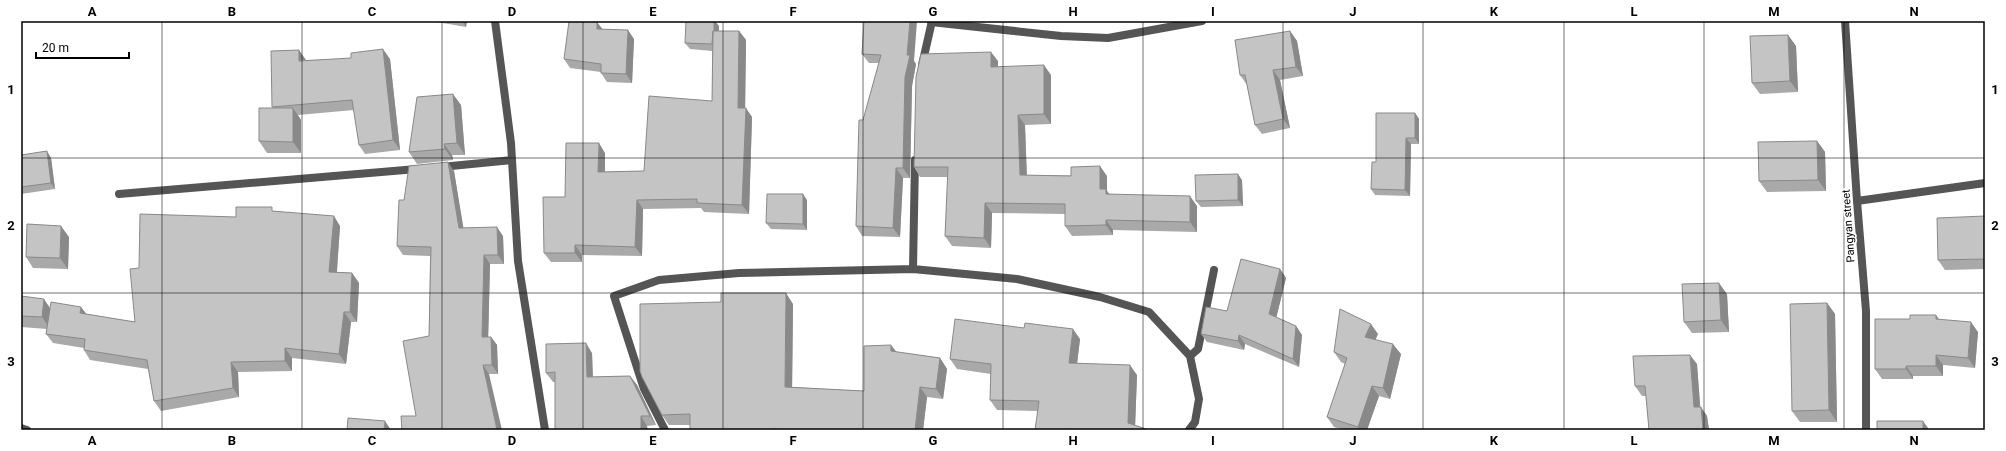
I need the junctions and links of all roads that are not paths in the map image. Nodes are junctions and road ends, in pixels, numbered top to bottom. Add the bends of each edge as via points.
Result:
1 (495, 21) edge
2 (1202, 21) edge
3 (1845, 21) edge
4 (932, 22) edge
5 (920, 72) edge
6 (916, 150) edge
7 (512, 160) junction
8 (1985, 183) edge
9 (119, 194) dead end
10 (1857, 201) junction
11 (913, 269) junction
12 (1214, 270) dead end
13 (1190, 356) junction
14 (21, 428) edge
15 (27, 430) edge
16 (545, 430) edge
17 (665, 430) edge
18 (1189, 430) edge
19 (1866, 430) edge

1 - 7 street
2 - 4 street via 1108,38 1061,36
3 - 10 street, Pangyan street
4 - 5 street
6 - 11 street
7 - 9 street
7 - 16 street via 518,261
8 - 10 street
10 - 19 street, Pangyan street via 1866,311
11 - 13 street via 1017,279 1100,297 1149,312
11 - 17 street via 739,273 659,280 614,296 644,389
12 - 13 street via 1198,349
13 - 18 street via 1199,399 1195,422
14 - 15 street

